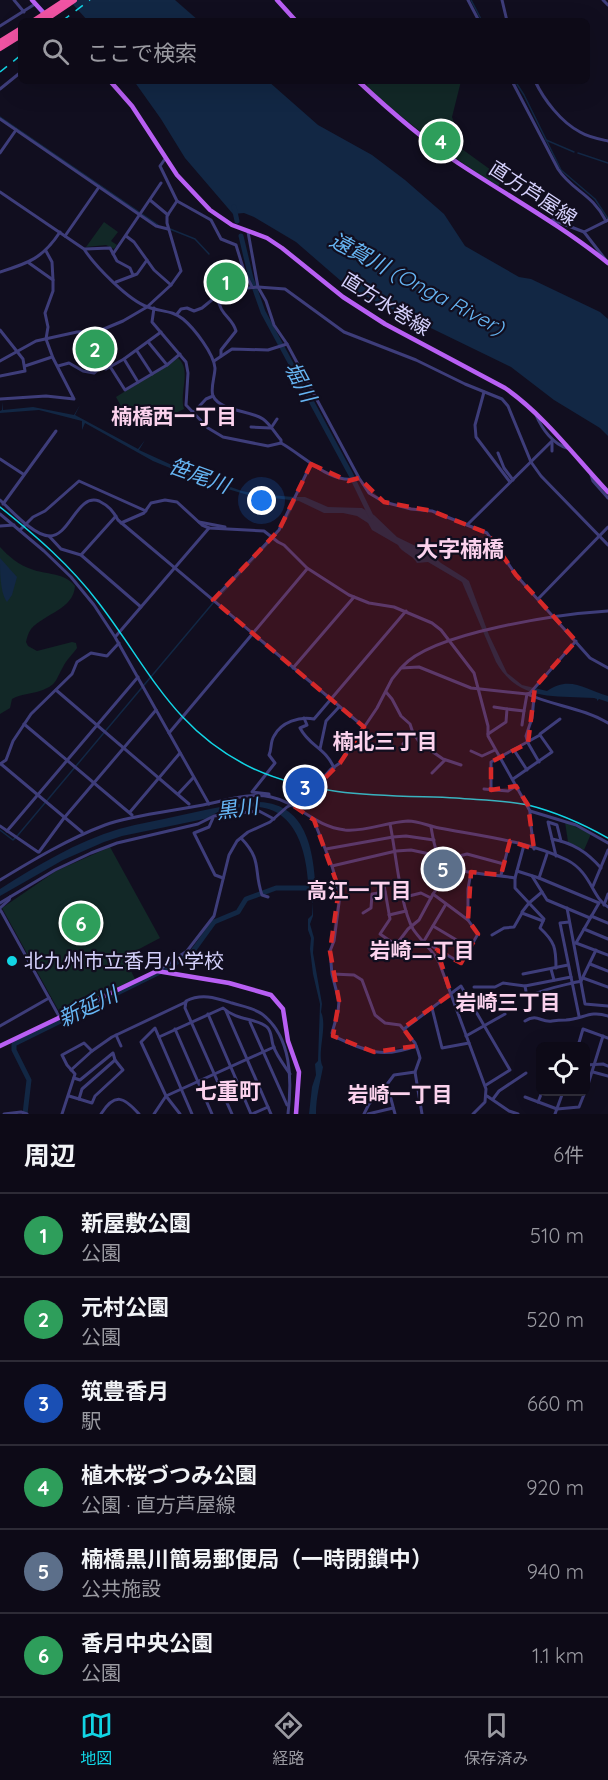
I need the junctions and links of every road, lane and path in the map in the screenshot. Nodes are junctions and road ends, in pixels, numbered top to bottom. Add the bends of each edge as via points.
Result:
1 (14, 0) edge
2 (66, 0) edge
3 (74, 0) edge
4 (277, 0) edge
5 (468, 0) edge
6 (502, 0) edge
7 (603, 0) edge
8 (33, 2) edge
9 (608, 5) edge
10 (24, 12) junction
11 (42, 18) edge
12 (42, 18) edge
13 (48, 18) edge
14 (293, 18) edge
15 (477, 18) edge
16 (506, 18) edge
17 (0, 26) edge
18 (18, 31) edge
19 (18, 38) edge
20 (0, 42) edge
21 (0, 48) edge
22 (18, 74) edge
23 (113, 84) edge
24 (360, 84) edge
25 (514, 84) edge
26 (537, 84) edge
27 (0, 89) edge
28 (0, 119) edge
29 (16, 130) junction
30 (608, 141) edge
31 (0, 153) edge
32 (165, 159) junction
33 (161, 183) dead end
34 (99, 187) junction
35 (0, 192) edge
36 (150, 200) junction
37 (177, 201) junction
38 (141, 214) junction
39 (168, 215) junction
40 (547, 221) junction
41 (607, 221) edge
42 (168, 230) junction
43 (248, 231) junction
44 (60, 232) junction
45 (584, 232) junction
46 (65, 236) junction
47 (126, 236) junction
48 (84, 249) junction
49 (46, 251) junction
50 (113, 254) junction
51 (147, 261) junction
52 (607, 262) edge
53 (29, 263) junction
54 (0, 272) edge
55 (133, 275) junction
56 (53, 280) junction
57 (115, 283) junction
58 (171, 285) junction
59 (255, 287) junction
60 (218, 295) junction
61 (147, 307) junction
62 (154, 308) junction
63 (177, 314) junction
64 (0, 330) edge
65 (99, 331) junction
66 (161, 332) junction
67 (46, 339) junction
68 (149, 343) junction
69 (286, 344) junction
70 (137, 351) junction
71 (17, 352) junction
72 (180, 354) junction
73 (221, 356) junction
74 (52, 357) junction
75 (124, 359) junction
76 (0, 361) edge
77 (214, 361) junction
78 (166, 365) junction
79 (25, 366) junction
80 (58, 366) junction
81 (101, 367) junction
82 (111, 368) junction
83 (152, 374) junction
84 (0, 376) edge
85 (138, 382) junction
86 (484, 393) junction
87 (213, 396) junction
88 (0, 399) edge
89 (192, 414) junction
90 (536, 414) junction
91 (277, 419) dead end
92 (251, 427) dead end
93 (271, 428) junction
94 (56, 431) dead end
95 (553, 441) junction
96 (281, 443) junction
97 (568, 448) junction
98 (552, 451) dead end
99 (498, 453) dead end
100 (0, 459) edge
101 (531, 462) junction
102 (311, 464) junction
103 (23, 474) junction
104 (591, 474) junction
105 (359, 478) junction
106 (512, 481) junction
107 (608, 492) edge
108 (608, 498) edge
109 (2, 502) edge
110 (146, 511) junction
111 (0, 514) edge
112 (116, 516) junction
113 (198, 522) junction
114 (26, 523) junction
115 (121, 523) junction
116 (468, 524) junction
117 (14, 525) junction
118 (0, 526) edge
119 (608, 526) edge
120 (209, 528) junction
121 (233, 528) junction
122 (20, 530) junction
123 (49, 536) junction
124 (599, 536) junction
125 (272, 538) junction
126 (608, 545) edge
127 (81, 555) junction
128 (175, 568) junction
129 (307, 568) junction
130 (354, 597) junction
131 (538, 599) junction
132 (213, 600) junction
133 (141, 608) junction
134 (406, 611) junction
135 (608, 611) edge
136 (552, 617) junction
137 (252, 633) junction
138 (115, 637) junction
139 (450, 641) junction
140 (576, 641) junction
141 (119, 643) junction
142 (293, 668) junction
143 (401, 668) junction
144 (608, 668) edge
145 (138, 677) junction
146 (478, 688) junction
147 (56, 690) junction
148 (386, 692) junction
149 (528, 694) junction
150 (534, 697) junction
151 (331, 701) junction
152 (339, 707) junction
153 (494, 707) dead end
154 (507, 709) junction
155 (156, 710) junction
156 (524, 711) junction
157 (304, 718) junction
158 (560, 719) dead end
159 (608, 723) edge
160 (24, 724) junction
161 (522, 724) dead end
162 (97, 725) junction
163 (364, 727) junction
164 (169, 733) junction
165 (413, 733) junction
166 (488, 734) junction
167 (540, 735) junction
168 (528, 743) junction
169 (403, 744) dead end
170 (123, 747) junction
171 (320, 749) junction
172 (495, 750) junction
173 (514, 750) junction
174 (471, 751) dead end
175 (180, 753) junction
176 (501, 758) junction
177 (67, 760) junction
178 (445, 760) junction
179 (539, 762) junction
180 (0, 764) edge
181 (460, 765) dead end
182 (334, 768) junction
183 (526, 770) junction
184 (432, 772) dead end
185 (194, 777) junction
186 (159, 778) junction
187 (513, 779) junction
188 (94, 783) junction
189 (516, 786) junction
190 (484, 789) dead end
191 (491, 789) junction
192 (178, 794) junction
193 (38, 795) junction
194 (269, 796) junction
195 (189, 804) dead end
196 (209, 804) junction
197 (291, 804) junction
198 (530, 811) junction
199 (214, 816) junction
200 (64, 818) junction
201 (275, 818) junction
202 (314, 820) junction
203 (390, 824) junction
204 (0, 826) edge
205 (430, 827) junction
206 (8, 831) junction
207 (82, 832) dead end
208 (393, 837) junction
209 (241, 838) junction
210 (552, 839) junction
211 (434, 840) junction
212 (510, 841) junction
213 (561, 841) junction
214 (608, 843) edge
215 (524, 845) junction
216 (326, 849) junction
217 (534, 849) junction
218 (608, 850) edge
219 (396, 851) junction
220 (547, 853) junction
221 (40, 854) junction
222 (439, 856) junction
223 (556, 856) junction
224 (440, 861) junction
225 (504, 864) junction
226 (332, 866) junction
227 (601, 868) junction
228 (453, 870) junction
229 (517, 871) junction
230 (471, 872) junction
231 (501, 875) junction
232 (532, 876) junction
233 (223, 878) junction
234 (515, 878) junction
235 (539, 878) junction
236 (0, 880) edge
237 (401, 881) junction
238 (592, 886) junction
239 (385, 892) junction
240 (542, 892) junction
241 (608, 894) edge
242 (432, 896) junction
243 (10, 897) junction
244 (268, 897) dead end
245 (404, 897) junction
246 (0, 903) edge
247 (529, 903) junction
248 (446, 904) junction
249 (603, 904) edge
250 (567, 908) junction
251 (0, 911) edge
252 (406, 911) junction
253 (363, 913) dead end
254 (522, 913) junction
255 (389, 915) junction
256 (591, 917) junction
257 (468, 920) junction
258 (543, 921) junction
259 (569, 922) junction
260 (608, 923) edge
261 (412, 926) junction
262 (433, 926) junction
263 (584, 929) junction
264 (492, 935) dead end
265 (608, 939) edge
266 (426, 943) junction
267 (575, 943) junction
268 (470, 948) junction
269 (596, 950) junction
270 (608, 955) edge
271 (590, 964) junction
272 (569, 965) junction
273 (556, 968) junction
274 (551, 969) junction
275 (157, 971) junction
276 (608, 971) edge
277 (332, 974) junction
278 (523, 974) dead end
279 (571, 977) junction
280 (554, 980) junction
281 (582, 980) junction
282 (573, 983) junction
283 (525, 986) junction
284 (474, 987) dead end
285 (608, 987) edge
286 (451, 994) junction
287 (49, 998) junction
288 (608, 1000) edge
289 (186, 1001) junction
290 (607, 1006) edge
291 (432, 1008) junction
292 (226, 1011) junction
293 (208, 1014) junction
294 (505, 1014) dead end
295 (579, 1016) junction
296 (608, 1016) edge
297 (60, 1018) junction
298 (525, 1021) dead end
299 (191, 1022) junction
300 (250, 1022) junction
301 (0, 1026) edge
302 (484, 1026) junction
303 (175, 1029) junction
304 (404, 1029) junction
305 (116, 1035) junction
306 (466, 1036) junction
307 (603, 1036) junction
308 (159, 1037) junction
309 (608, 1038) edge
310 (579, 1042) edge
311 (469, 1043) junction
312 (0, 1046) edge
313 (121, 1046) dead end
314 (416, 1046) junction
315 (274, 1047) junction
316 (92, 1051) junction
317 (263, 1052) junction
318 (115, 1060) junction
319 (248, 1060) junction
320 (593, 1065) junction
321 (608, 1066) edge
322 (231, 1068) junction
323 (71, 1070) junction
324 (415, 1072) junction
325 (593, 1072) junction
326 (526, 1073) dead end
327 (290, 1074) junction
328 (215, 1075) junction
329 (608, 1076) edge
330 (74, 1078) junction
331 (590, 1079) edge
332 (199, 1083) junction
333 (387, 1084) junction
334 (485, 1085) junction
335 (182, 1091) junction
336 (487, 1095) junction
337 (69, 1096) junction
338 (166, 1096) junction
339 (540, 1096) edge
340 (562, 1096) edge
341 (583, 1096) edge
342 (525, 1097) dead end
343 (79, 1099) junction
344 (493, 1100) junction
345 (538, 1102) junction
346 (268, 1107) junction
347 (393, 1108) junction
348 (288, 1112) edge
349 (508, 1112) edge
350 (556, 1112) edge
351 (4, 1114) edge
352 (27, 1114) edge
353 (62, 1114) edge
354 (101, 1114) edge
355 (139, 1114) edge
356 (154, 1114) edge
357 (180, 1114) edge
358 (192, 1114) edge
359 (212, 1114) edge
360 (232, 1114) edge
361 (252, 1114) edge
362 (271, 1114) edge
363 (296, 1114) edge
364 (366, 1114) edge
365 (395, 1114) edge
366 (422, 1114) edge
367 (473, 1114) edge
368 (518, 1114) edge

1 - 10 street
2 - 11 highway
3 - 12 highway
4 - 14 main road
5 - 15 street
6 - 16 street
7 - 9 street
8 - 10 street
8 - 13 main road
10 - 17 street
18 - 20 highway
19 - 21 highway
22 - 27 street
23 - 32 main road, 直方水巻線 via 132,106
24 - 40 main road, 直方芦屋線 via 455,161
25 - 41 street via 558,169 592,200
26 - 30 street via 545,100 573,127
28 - 29 street
29 - 31 street
29 - 34 street
32 - 37 street via 160,166
32 - 43 main road, 直方水巻線 via 210,210
33 - 36 street
34 - 38 street
34 - 46 street
35 - 44 street
36 - 38 street
36 - 39 street
37 - 39 street
37 - 59 street via 211,220 221,239 236,245 244,271
38 - 42 street
38 - 47 street
39 - 42 street
40 - 45 street
40 - 52 main road, 直方芦屋線
41 - 45 street
42 - 58 street via 181,267
43 - 59 street
43 - 90 main road, 直方水巻線 via 282,248 343,297 385,324 505,388
44 - 46 street
44 - 49 street
45 - 52 street
46 - 48 street
47 - 50 street
47 - 51 street
48 - 50 street via 107,247
48 - 57 street
49 - 53 street
49 - 56 street via 52,262
50 - 55 street
51 - 55 street
51 - 58 street
53 - 54 street
53 - 56 street
55 - 57 street
56 - 67 street via 45,313
57 - 61 street
58 - 61 street
59 - 60 street via 224,290
59 - 69 street
59 - 86 street via 285,289 344,332 416,360
60 - 63 street via 202,308 181,309
60 - 73 street via 221,309 236,331 221,350
61 - 62 street
61 - 65 street
62 - 63 street
62 - 66 street via 152,320
63 - 77 street
64 - 71 street
65 - 67 street
65 - 81 street
66 - 68 street
66 - 72 street
67 - 71 street via 36,340
67 - 74 street
68 - 70 street
68 - 78 street
69 - 73 street via 268,350 232,349
69 - 105 street
70 - 75 street
70 - 83 street
71 - 76 street
71 - 79 street
72 - 78 street
72 - 89 street via 188,369 185,403
73 - 77 street
74 - 79 street
74 - 80 street
75 - 82 street
75 - 85 street
77 - 87 street
78 - 83 street
79 - 84 street via 26,371
80 - 81 street via 69,363 94,373
80 - 88 street via 74,399
81 - 82 street
82 - 85 street via 125,390
83 - 85 street
86 - 101 street via 505,402
86 - 106 street via 475,425 476,437
87 - 89 street
87 - 93 street via 236,411 262,418
89 - 96 street via 208,428 229,438 268,446
90 - 95 street
90 - 97 main road, 直方水巻線
91 - 93 street
92 - 93 street
93 - 96 street
94 - 103 street
95 - 97 street
95 - 98 street
95 - 101 street
96 - 102 street
97 - 104 main road, 直方水巻線
99 - 106 street
100 - 103 street
101 - 106 street
101 - 124 street
102 - 105 street via 346,481
102 - 125 street
103 - 109 street
104 - 107 main road, 直方水巻線
104 - 108 street
105 - 116 street via 369,493 384,502 432,511
106 - 116 street
109 - 114 street
110 - 113 street via 151,503 172,500
110 - 114 street via 79,481
110 - 115 street
111 - 117 street
112 - 115 street
112 - 123 street via 113,510 93,499 56,535
112 - 127 street
113 - 120 street
113 - 121 street
114 - 122 street
114 - 123 street via 39,534
115 - 128 street
116 - 131 street via 488,533 516,575
117 - 118 street
117 - 122 street
119 - 124 street
120 - 121 street
120 - 128 street
121 - 125 street via 264,531
122 - 138 street via 71,577
123 - 127 street via 62,549
124 - 126 street
124 - 131 street
125 - 129 street
125 - 132 street
127 - 133 street
128 - 132 street
128 - 133 street
129 - 130 street
129 - 137 street
130 - 134 street
130 - 142 street
131 - 136 street
132 - 137 street
133 - 138 street
134 - 139 street via 432,623
134 - 151 street
135 - 136 street
136 - 139 street
136 - 140 street
137 - 142 street
137 - 164 street
138 - 141 street
139 - 143 street via 420,653
139 - 146 street via 474,673
140 - 144 street via 590,658
140 - 149 street
141 - 145 street
141 - 147 street via 107,656 84,656
142 - 151 street
143 - 146 street via 419,667
143 - 148 street
145 - 155 street
145 - 162 street
146 - 149 street
146 - 166 street
147 - 160 street
147 - 162 street
148 - 163 street
148 - 165 street
149 - 150 street
149 - 156 street
150 - 159 street via 585,711
150 - 168 street
151 - 152 street
151 - 157 street via 314,719
152 - 163 street
152 - 171 street via 326,722
153 - 154 street
154 - 156 street
154 - 166 street via 506,722
155 - 164 street
155 - 170 street
156 - 161 street
157 - 171 street via 307,725 300,728 306,740
157 - 194 street via 285,724 274,735 269,755 275,763 252,792
158 - 167 street
160 - 177 street
160 - 180 street via 6,760
162 - 170 street
162 - 177 street
163 - 182 street
164 - 175 street
165 - 169 street
165 - 178 street via 420,743
166 - 172 street
167 - 168 street
167 - 179 street via 552,752
168 - 173 street
168 - 179 street
170 - 186 street
170 - 188 street
171 - 182 street
172 - 174 street via 482,756
172 - 176 street
173 - 176 street
173 - 183 street
175 - 185 street
175 - 186 street
176 - 187 street
176 - 191 street via 491,762
177 - 188 street
177 - 193 street
178 - 181 street
178 - 184 street
179 - 183 street
180 - 193 street
182 - 197 street via 306,797
183 - 187 street
185 - 192 street
185 - 196 street
186 - 188 street via 131,814
186 - 192 street
187 - 189 street
188 - 200 street
189 - 191 street via 508,790
189 - 198 street
190 - 191 street
192 - 195 street
193 - 200 street
193 - 206 street
194 - 196 street
194 - 197 street
196 - 221 street via 105,825
197 - 201 street
197 - 202 street
198 - 214 street via 576,825
198 - 217 street
199 - 201 street via 259,811
199 - 233 street via 209,827 194,833 215,875
199 - 243 street via 198,824 91,853
200 - 207 street
200 - 221 street
201 - 209 street
202 - 203 street via 352,830
202 - 216 street
203 - 205 street via 416,822
203 - 208 street
204 - 206 street
205 - 211 street
205 - 212 street
206 - 221 street
208 - 211 street
208 - 216 street
208 - 219 street
209 - 233 street via 233,847
209 - 244 street via 254,854 256,879 262,895
210 - 213 street
210 - 213 street via 548,822 557,825
210 - 223 street
211 - 222 street
212 - 215 street
212 - 225 street
213 - 227 street via 585,851
215 - 217 street
215 - 229 street
216 - 226 street
217 - 220 street
218 - 227 street
219 - 222 street
219 - 226 street
219 - 237 street
220 - 223 street
220 - 235 street
221 - 236 street
222 - 224 street
223 - 238 street via 582,870
224 - 225 street via 467,854
224 - 228 street
225 - 231 street
226 - 277 street via 340,895 330,951
227 - 238 street
228 - 230 street
228 - 242 street via 454,879 440,884
229 - 232 street
229 - 234 street
230 - 231 street
230 - 257 street
231 - 234 street
232 - 235 street
232 - 240 street
233 - 275 street via 218,904 208,925 188,951
234 - 247 street via 515,888
235 - 249 street
237 - 239 street via 384,885
237 - 245 street
238 - 249 street
239 - 253 street via 372,894 371,909
239 - 255 street
240 - 247 street
240 - 250 street via 547,900
241 - 249 street
242 - 245 street via 421,893
242 - 248 street
242 - 261 street
243 - 246 street
243 - 251 street
245 - 252 street
247 - 254 street
247 - 258 street
248 - 257 street
248 - 262 street
249 - 256 street
250 - 256 street
250 - 259 street
251 - 287 street
252 - 255 street
252 - 261 street
254 - 258 street
254 - 264 street via 514,927
255 - 261 street via 380,934 396,945
256 - 260 street
256 - 263 street
257 - 268 street via 478,934
258 - 273 street via 540,928 556,948
259 - 267 street
259 - 272 street via 560,923
261 - 266 street
262 - 266 street
262 - 268 street
263 - 265 street
263 - 267 street
266 - 268 street via 461,963
266 - 286 street via 440,962
267 - 269 street
267 - 281 street
269 - 270 street
269 - 271 street
271 - 276 street
271 - 281 street
272 - 273 street
272 - 279 street
273 - 274 street
274 - 278 street
274 - 280 street
275 - 297 main road
275 - 363 main road via 245,986 275,998 283,1009 288,1041 299,1072
277 - 304 street via 360,978 375,1015
277 - 314 street via 339,1001 333,1036 374,1052 403,1051
279 - 280 street
279 - 282 street
280 - 283 street
281 - 282 street
281 - 285 street
281 - 290 street via 585,1004
282 - 283 street via 549,987 527,997
282 - 295 street
283 - 284 street
286 - 291 street
286 - 302 street via 461,986
286 - 306 street
287 - 297 street
287 - 301 street
288 - 290 street
289 - 299 street
289 - 305 street
289 - 327 street via 212,997 261,1013 278,1034
291 - 304 street
291 - 311 street via 442,1048
292 - 293 street via 223,1008
292 - 300 street
292 - 319 street
293 - 299 street
293 - 322 street
294 - 302 street
295 - 296 street
295 - 298 street via 551,1022 532,1017
297 - 312 main road
299 - 303 street
299 - 328 street
300 - 315 street via 268,1028
300 - 317 street
302 - 306 street
302 - 334 street via 510,1070
303 - 308 street
303 - 332 street
304 - 314 street
305 - 313 street
305 - 316 street
306 - 311 street
307 - 309 street
307 - 310 street via 583,1029
307 - 320 street
308 - 335 street
308 - 338 street via 155,1028 141,1042
311 - 334 street
314 - 324 street via 420,1058
315 - 317 street
315 - 327 street
316 - 323 street
316 - 323 street via 84,1043 62,1054
317 - 319 street
317 - 348 street
318 - 330 street via 113,1053 81,1080
318 - 343 street via 82,1089
318 - 343 street via 123,1070 92,1103
319 - 322 street
319 - 346 street
320 - 321 street
320 - 325 street
322 - 328 street
322 - 361 street
323 - 330 street
324 - 333 street via 394,1075
324 - 366 street
325 - 329 street
325 - 331 street
326 - 344 street via 499,1091
327 - 348 street
328 - 332 street
328 - 360 street
330 - 337 street
332 - 335 street
332 - 359 street
333 - 347 street
333 - 364 street via 369,1104
334 - 336 street
335 - 338 street
335 - 358 street
336 - 344 street
336 - 367 street
337 - 343 street
337 - 353 street
338 - 356 street
338 - 357 street
339 - 345 street
340 - 350 street
341 - 350 street via 579,1107
342 - 345 street
344 - 349 street
345 - 350 street
346 - 361 street
346 - 362 street
347 - 364 street
347 - 365 street
349 - 368 street
351 - 352 street
354 - 355 street via 110,1102 120,1100 128,1102

